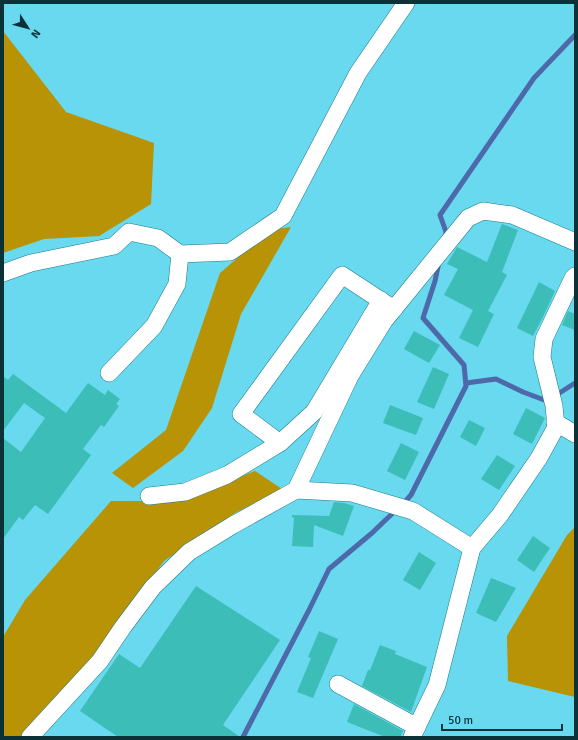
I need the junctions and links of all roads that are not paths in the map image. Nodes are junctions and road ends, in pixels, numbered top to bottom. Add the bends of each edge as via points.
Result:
1 (406, 3) edge
2 (575, 242) edge
3 (180, 254) junction
4 (3, 273) edge
5 (575, 276) edge
6 (387, 304) junction
7 (109, 373) dead end
8 (555, 414) junction
9 (575, 434) edge
10 (280, 443) junction
11 (296, 490) junction
12 (149, 496) dead end
13 (472, 548) junction
14 (338, 684) dead end
15 (415, 732) edge
16 (30, 737) edge

1 - 3 street via 358,74 283,216 230,252
2 - 6 street via 512,215 483,211 468,218 430,265
3 - 4 street via 158,238 129,232 114,246 31,263
3 - 7 street via 177,284 154,326
5 - 8 street via 544,339 542,357
6 - 10 street via 314,412
6 - 10 street via 342,275 241,414
6 - 11 street via 384,322 350,376
8 - 9 street
8 - 13 street via 556,427 539,458 500,515
10 - 12 street via 227,475 199,487 185,492
11 - 13 street via 352,492 410,510
11 - 16 street via 189,552 153,587 100,661
13 - 15 street via 437,685
14 - 15 street

